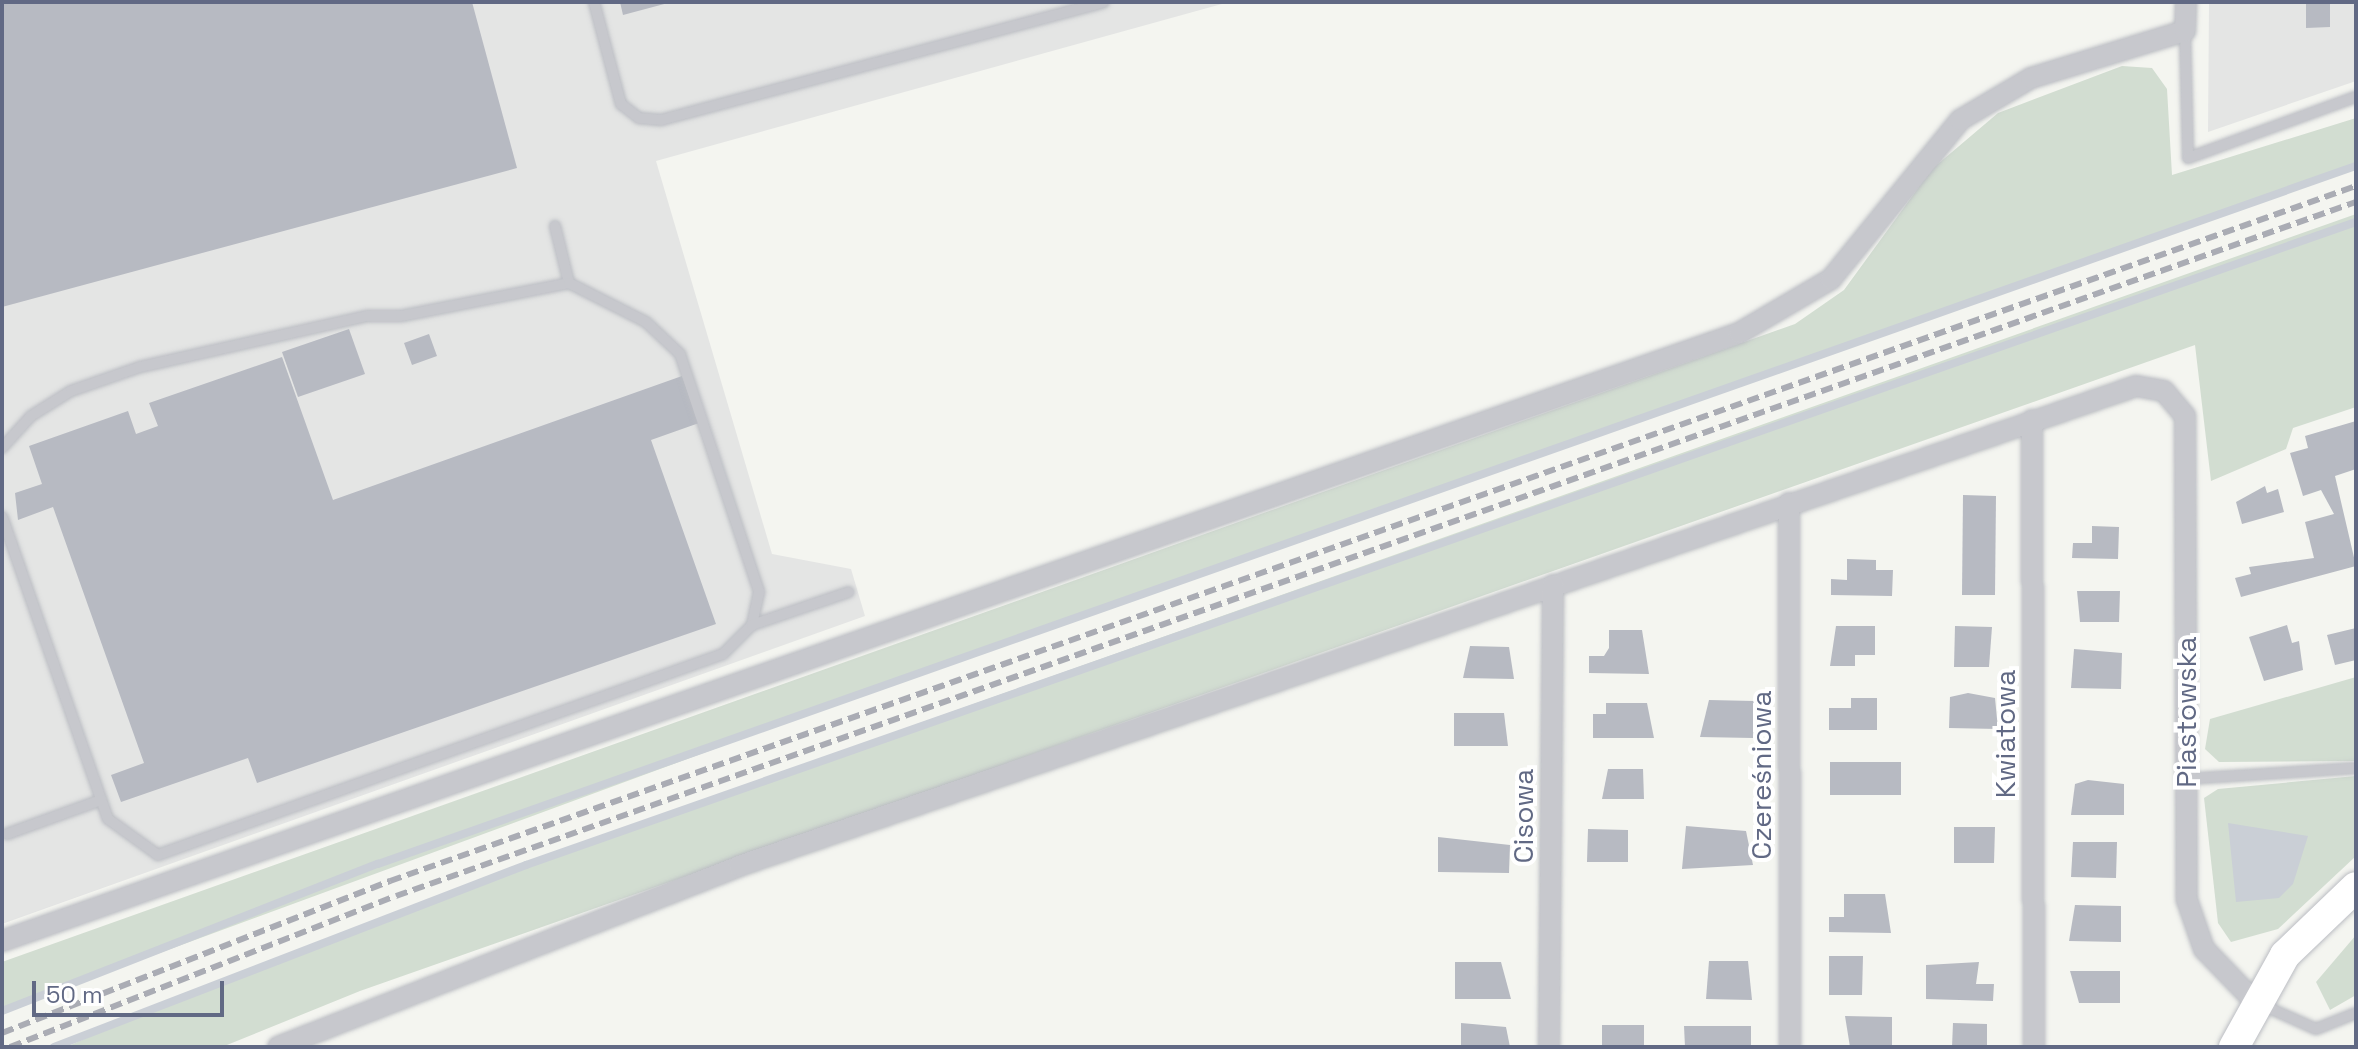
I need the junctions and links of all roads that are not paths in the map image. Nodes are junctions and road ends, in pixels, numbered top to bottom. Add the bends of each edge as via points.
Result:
1 (594, 2) edge
2 (1104, 2) edge
3 (2186, 2) edge
4 (2185, 31) junction
5 (2356, 97) edge
6 (555, 226) dead end
7 (569, 283) junction
8 (2032, 420) junction
9 (2, 448) edge
10 (1789, 503) junction
11 (2, 517) edge
12 (5, 535) edge
13 (1553, 585) junction
14 (849, 592) dead end
15 (752, 625) junction
16 (2356, 768) edge
17 (2187, 779) junction
18 (101, 800) junction
19 (7, 834) dead end
20 (2356, 887) edge
21 (2, 941) edge
22 (2254, 1001) junction
23 (2356, 1013) edge
24 (278, 1047) edge
25 (1549, 1047) edge
26 (1790, 1047) edge
27 (2034, 1047) edge
28 (2234, 1047) edge

1 - 2 lane via 621,104 639,118 661,120
3 - 4 street
4 - 5 lane via 2188,158
4 - 21 street via 1994,96 1930,151 1831,279 1739,333
6 - 7 lane
7 - 9 lane via 401,316 367,316 140,367 71,391
7 - 15 lane via 646,322 680,354 759,592
8 - 10 street
8 - 17 street, Piastowska via 2136,386 2177,401 2187,443
8 - 27 street, Kwiatowa
10 - 13 street
10 - 26 street, Czereśniowa
11 - 12 lane
12 - 18 lane
13 - 24 street via 739,866
13 - 25 street, Cisowa
14 - 15 lane
15 - 18 lane via 723,654 158,855 108,819
16 - 17 lane
17 - 22 street, Piastowska via 2193,924 2221,972
18 - 19 lane
20 - 22 street via 2285,955
22 - 23 lane via 2316,1029
22 - 28 street

